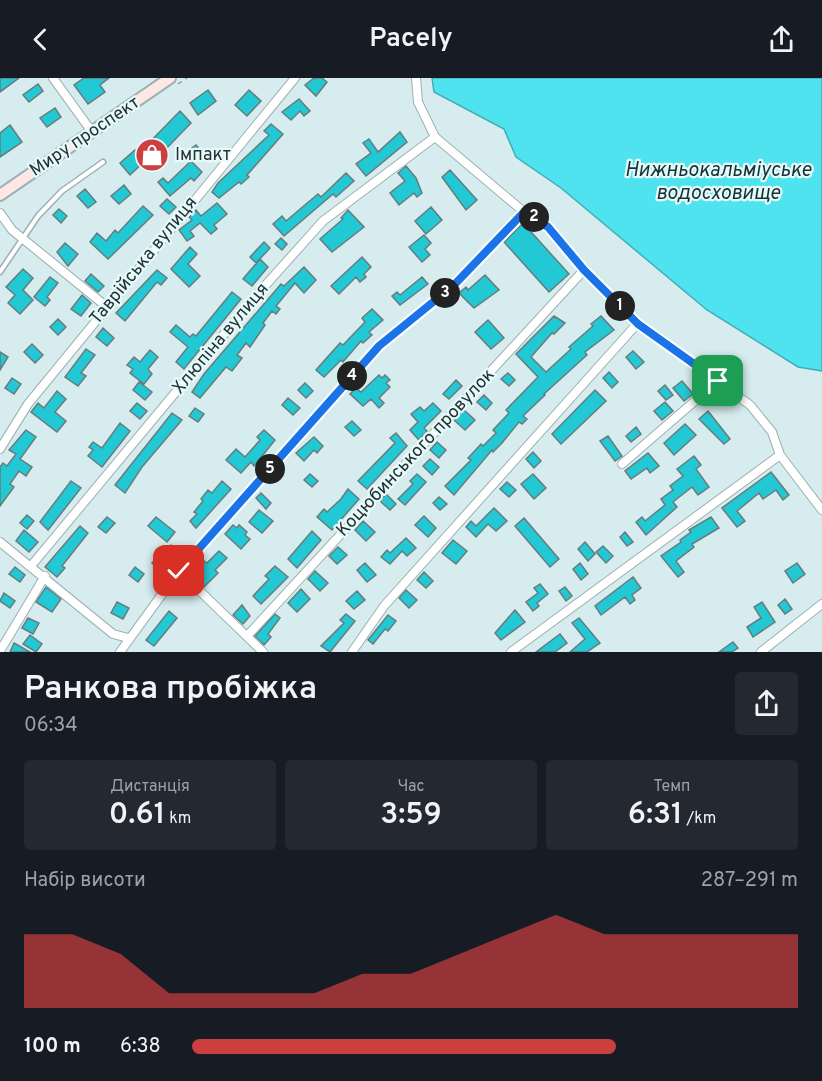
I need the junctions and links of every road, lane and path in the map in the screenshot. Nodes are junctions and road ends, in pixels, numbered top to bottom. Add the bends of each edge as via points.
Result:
1 (53, 78) edge
2 (170, 78) edge
3 (295, 78) edge
4 (416, 78) edge
5 (92, 132) junction
6 (435, 137) junction
7 (103, 162) dead end
8 (0, 195) edge
9 (524, 212) junction
10 (0, 213) edge
11 (23, 239) junction
12 (584, 270) junction
13 (0, 272) edge
14 (107, 307) junction
15 (638, 324) junction
16 (718, 381) junction
17 (0, 449) edge
18 (780, 456) junction
19 (622, 464) dead end
20 (822, 510) edge
21 (0, 542) edge
22 (31, 566) junction
23 (179, 571) junction
24 (45, 576) junction
25 (822, 604) edge
26 (248, 635) junction
27 (128, 638) junction
28 (0, 651) edge
29 (120, 652) edge
30 (263, 652) edge
31 (352, 652) edge
32 (511, 652) edge
33 (761, 652) edge

1 - 5 street
2 - 5 main road, Миру проспект
3 - 14 street, Таврійська вулиця
4 - 6 street via 418,102
5 - 8 main road, Миру проспект
6 - 9 street
6 - 22 street, Хлюпіна вулиця via 323,221
7 - 11 lane via 62,191
9 - 12 street via 548,227
9 - 23 street via 454,285 379,346
10 - 11 street
11 - 13 lane
11 - 14 street
12 - 15 street
12 - 26 street, Коцюбинського провулок
14 - 17 street, Таврійська вулиця via 28,404
15 - 16 street
15 - 31 street via 384,606
16 - 18 street via 758,414 772,432
16 - 19 street
18 - 20 street
18 - 32 street
21 - 22 street
22 - 24 street
23 - 26 street
23 - 27 street
24 - 27 street via 113,634
24 - 28 street
25 - 33 street
26 - 30 street
27 - 29 street

